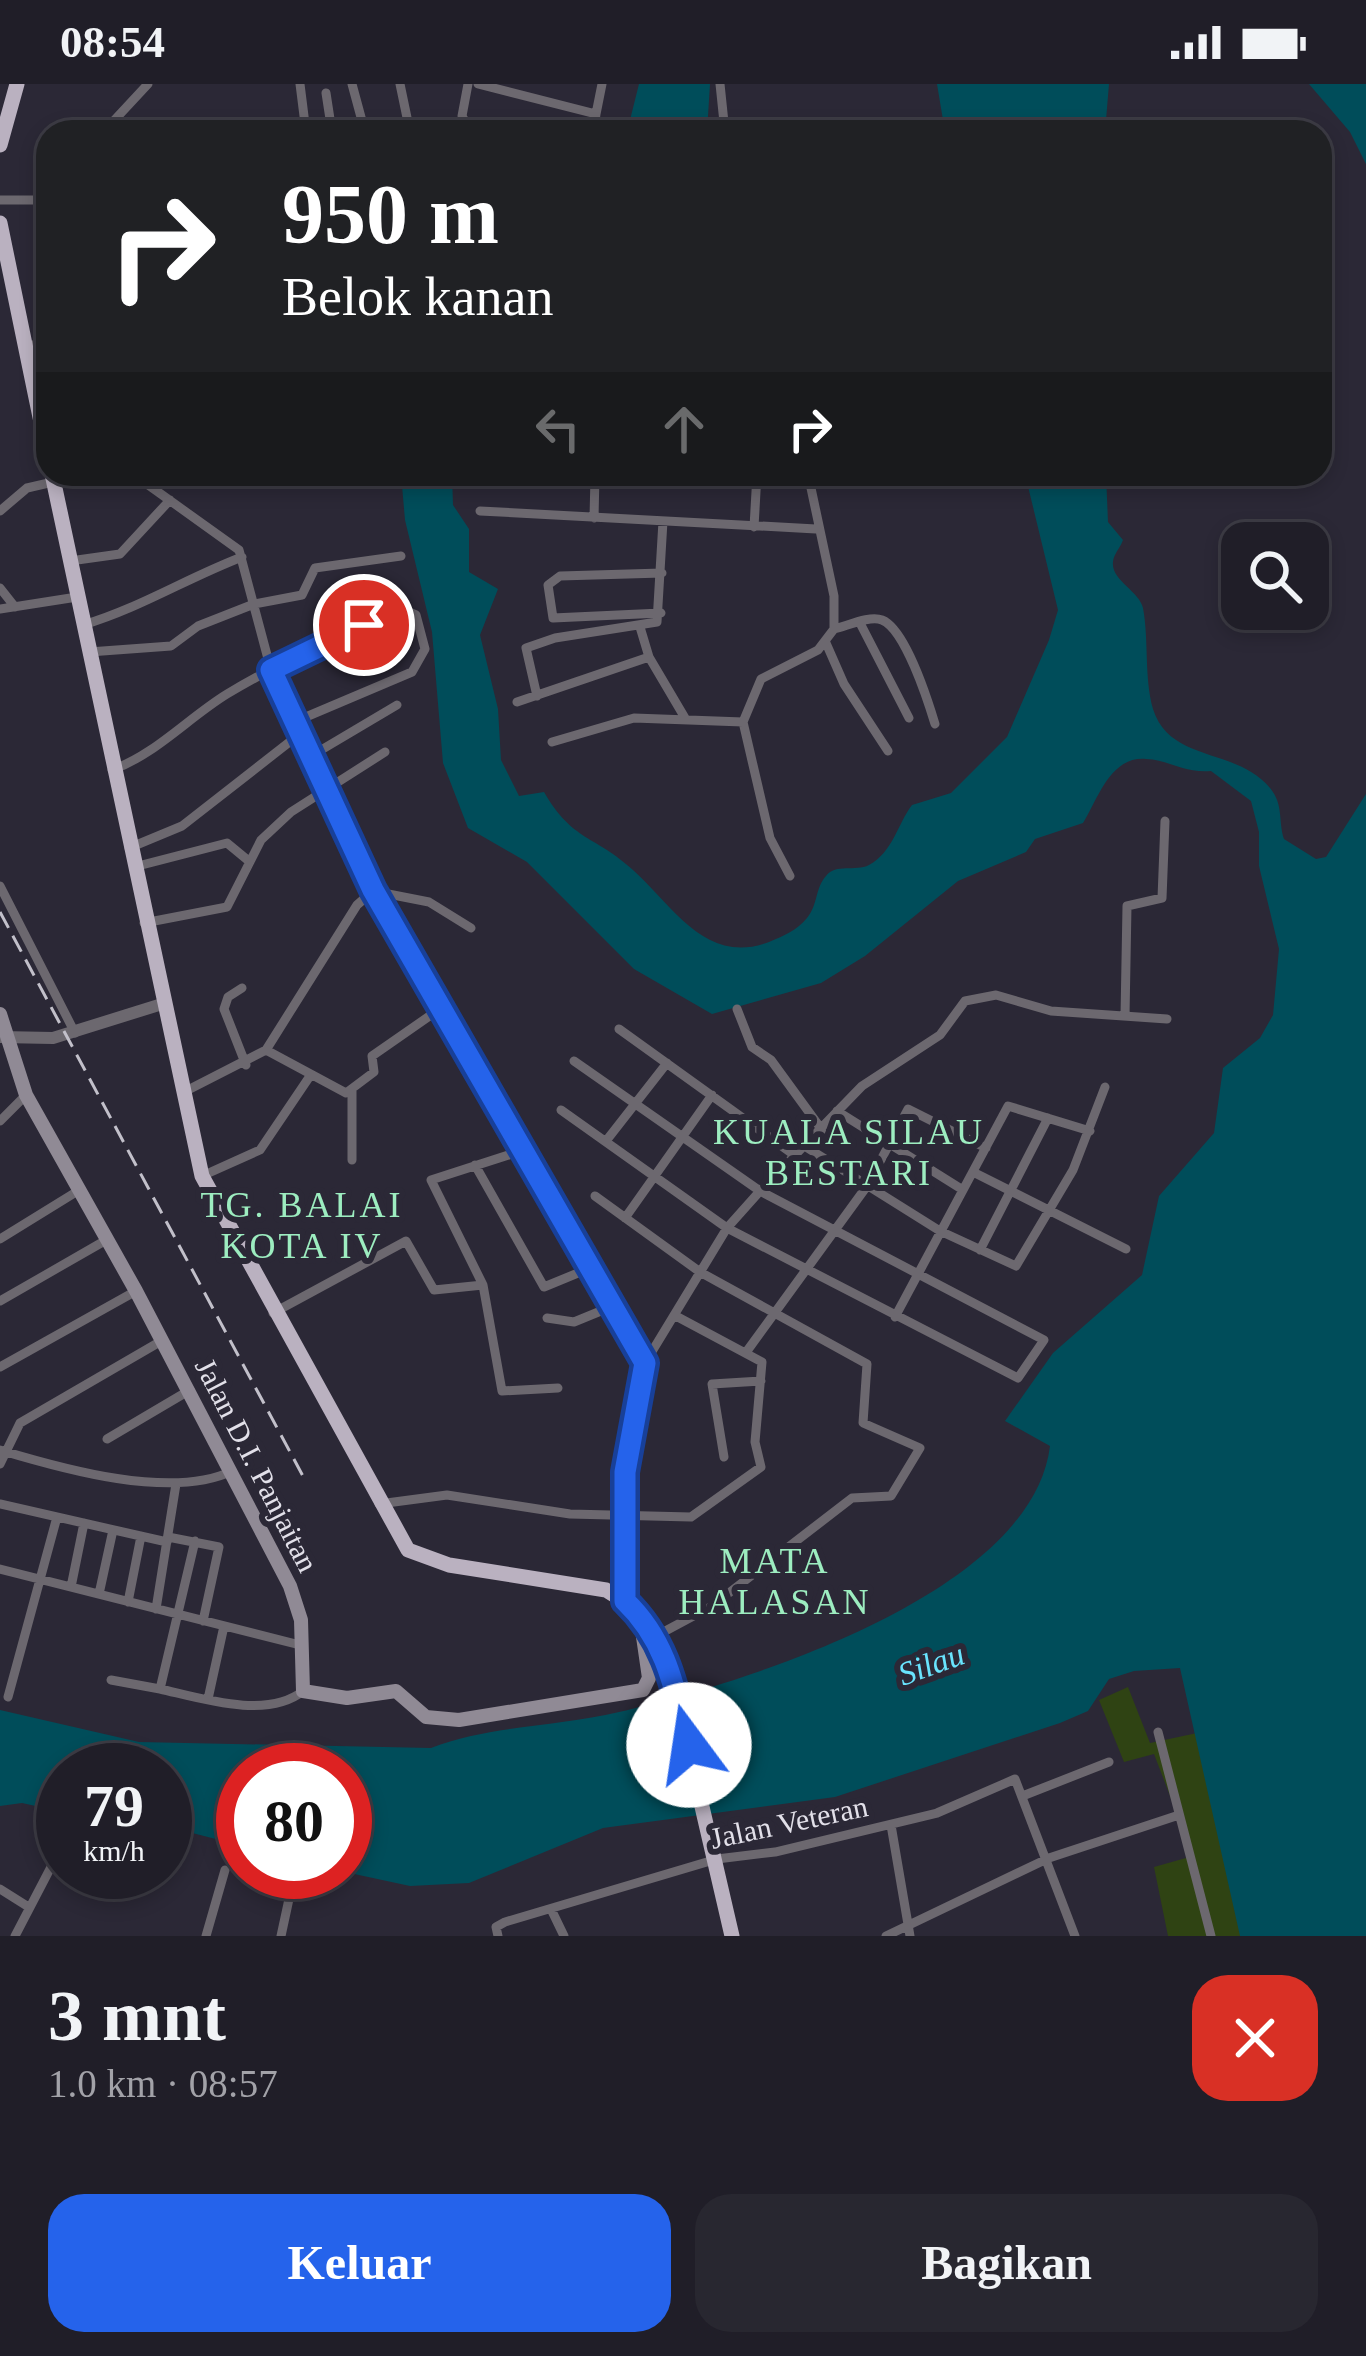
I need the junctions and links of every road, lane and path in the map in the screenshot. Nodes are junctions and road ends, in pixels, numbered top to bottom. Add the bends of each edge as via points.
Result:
1 (16, 84) edge
2 (148, 84) edge
3 (301, 84) edge
4 (352, 84) edge
5 (400, 84) edge
6 (468, 84) edge
7 (478, 84) edge
8 (602, 84) edge
9 (720, 84) edge
10 (506, 88) edge
11 (326, 93) dead end
12 (596, 114) junction
13 (115, 120) edge
14 (305, 120) edge
15 (330, 120) edge
16 (362, 120) edge
17 (408, 120) edge
18 (466, 120) edge
19 (595, 120) edge
20 (726, 120) edge
21 (0, 145) edge
22 (0, 200) edge
23 (36, 200) edge
24 (0, 223) edge
25 (5, 270) edge
26 (36, 345) edge
27 (25, 346) junction
28 (36, 399) edge
29 (36, 484) edge
30 (54, 486) edge
31 (150, 486) edge
32 (595, 486) edge
33 (756, 486) edge
34 (810, 486) edge
35 (170, 500) junction
36 (0, 511) edge
37 (480, 511) dead end
38 (595, 518) junction
39 (663, 521) junction
40 (754, 527) junction
41 (816, 529) junction
42 (401, 556) dead end
43 (242, 557) junction
44 (70, 561) junction
45 (662, 573) junction
46 (0, 588) edge
47 (77, 597) junction
48 (254, 604) junction
49 (14, 607) junction
50 (0, 609) edge
51 (662, 613) junction
52 (554, 618) junction
53 (860, 623) junction
54 (83, 625) junction
55 (640, 627) junction
56 (835, 629) junction
57 (555, 638) junction
58 (826, 643) junction
59 (88, 652) junction
60 (649, 657) junction
61 (271, 670) junction
62 (537, 696) junction
63 (517, 702) dead end
64 (397, 705) dead end
65 (685, 718) junction
66 (909, 718) dead end
67 (294, 722) junction
68 (743, 722) junction
69 (934, 724) dead end
70 (301, 733) junction
71 (552, 742) dead end
72 (887, 751) dead end
73 (385, 752) dead end
74 (311, 756) junction
75 (112, 770) junction
76 (326, 788) junction
77 (1165, 820) dead end
78 (129, 848) junction
79 (250, 862) junction
80 (134, 867) junction
81 (790, 876) dead end
82 (0, 886) edge
83 (373, 890) junction
84 (144, 923) junction
85 (471, 928) dead end
86 (242, 988) dead end
87 (162, 1004) junction
88 (440, 1008) junction
89 (737, 1009) dead end
90 (0, 1014) edge
91 (1125, 1016) junction
92 (1167, 1019) dead end
93 (619, 1029) dead end
94 (75, 1033) junction
95 (4, 1038) edge
96 (266, 1050) junction
97 (574, 1061) dead end
98 (667, 1063) junction
99 (246, 1065) junction
100 (310, 1076) junction
101 (1105, 1087) dead end
102 (352, 1090) junction
103 (182, 1093) junction
104 (26, 1095) junction
105 (712, 1095) junction
106 (636, 1103) junction
107 (561, 1110) dead end
108 (837, 1111) junction
109 (1048, 1118) junction
110 (0, 1120) edge
111 (822, 1130) junction
112 (1090, 1131) junction
113 (682, 1137) junction
114 (606, 1141) junction
115 (888, 1144) junction
116 (806, 1147) junction
117 (986, 1148) junction
118 (524, 1150) junction
119 (797, 1156) junction
120 (352, 1160) dead end
121 (475, 1165) junction
122 (973, 1172) junction
123 (202, 1175) junction
124 (653, 1177) junction
125 (867, 1186) junction
126 (81, 1189) junction
127 (963, 1190) junction
128 (760, 1191) junction
129 (1013, 1191) junction
130 (596, 1196) dead end
131 (1052, 1210) junction
132 (625, 1218) junction
133 (728, 1228) junction
134 (940, 1231) junction
135 (834, 1232) junction
136 (0, 1239) edge
137 (108, 1239) junction
138 (1126, 1249) dead end
139 (980, 1250) junction
140 (590, 1268) junction
141 (806, 1271) junction
142 (700, 1272) junction
143 (916, 1274) junction
144 (483, 1286) junction
145 (136, 1291) junction
146 (0, 1301) edge
147 (613, 1306) junction
148 (775, 1311) junction
149 (273, 1312) junction
150 (674, 1316) junction
151 (895, 1317) junction
152 (547, 1318) dead end
153 (163, 1340) junction
154 (747, 1351) junction
155 (645, 1363) junction
156 (0, 1367) edge
157 (761, 1381) junction
158 (558, 1388) dead end
159 (190, 1390) junction
160 (107, 1439) dead end
161 (2, 1451) edge
162 (724, 1457) dead end
163 (0, 1463) edge
164 (232, 1471) junction
165 (176, 1484) junction
166 (0, 1504) edge
167 (379, 1504) junction
168 (625, 1516) junction
169 (57, 1517) junction
170 (84, 1523) junction
171 (113, 1530) junction
172 (141, 1536) junction
173 (168, 1539) junction
174 (195, 1541) junction
175 (0, 1569) edge
176 (43, 1580) junction
177 (71, 1588) junction
178 (99, 1594) junction
179 (625, 1601) junction
180 (128, 1602) junction
181 (155, 1609) junction
182 (180, 1615) junction
183 (640, 1615) junction
184 (203, 1621) junction
185 (224, 1626) junction
186 (656, 1636) junction
187 (300, 1645) junction
188 (111, 1680) dead end
189 (160, 1689) junction
190 (302, 1691) junction
191 (8, 1696) dead end
192 (208, 1699) junction
193 (1158, 1732) dead end
194 (1109, 1762) dead end
195 (1024, 1795) junction
196 (1179, 1815) junction
197 (891, 1825) junction
198 (1049, 1858) junction
199 (717, 1859) junction
200 (0, 1889) edge
201 (36, 1890) edge
202 (217, 1899) edge
203 (289, 1899) dead end
204 (27, 1906) junction
205 (551, 1909) junction
206 (909, 1930) edge
207 (726, 1934) edge
208 (15, 1936) edge
209 (206, 1936) edge
210 (281, 1936) edge
211 (498, 1936) edge
212 (564, 1936) edge
213 (886, 1936) edge
214 (1075, 1936) edge
215 (1210, 1936) edge

1 - 21 highway
2 - 13 street
3 - 14 street
4 - 16 street
5 - 17 street
6 - 18 street
7 - 10 street
8 - 12 street
9 - 20 street
10 - 12 street
11 - 15 street
12 - 19 street
22 - 23 street
24 - 25 highway
25 - 27 highway
26 - 27 street
27 - 28 highway
29 - 36 street
30 - 44 highway
31 - 35 street
32 - 38 street
33 - 40 street
34 - 41 street
35 - 43 street via 234,543
35 - 44 street via 120,554
37 - 38 street
38 - 39 street
39 - 40 street
39 - 45 street
40 - 41 street
41 - 56 street
42 - 48 street via 315,568 302,596
43 - 48 street
43 - 54 street via 186,578 141,608
44 - 47 highway
45 - 51 street
45 - 52 street via 552,578
46 - 49 street
47 - 49 street
47 - 54 highway
48 - 59 street via 171,646
48 - 61 street
49 - 50 street
51 - 52 street
51 - 55 street
52 - 57 street
53 - 56 street
53 - 66 street
53 - 69 street via 889,625 922,681
54 - 59 highway
55 - 57 street
55 - 60 street
56 - 58 street
57 - 62 street via 523,652
58 - 68 street via 761,679
58 - 72 street
59 - 75 highway
60 - 62 street
60 - 65 street
61 - 67 street
61 - 67 street via 402,609 416,615 425,649 412,672
61 - 75 street
62 - 63 street
64 - 74 street
65 - 68 street
65 - 71 street via 634,718
67 - 70 street
68 - 81 street via 770,838
70 - 74 street
70 - 78 street via 182,826
73 - 76 street
74 - 76 street
75 - 78 highway
76 - 79 street via 261,840
76 - 83 street
77 - 91 street via 1162,898 1127,906
78 - 80 highway
79 - 80 street via 227,843
79 - 84 street via 227,907
80 - 84 highway
82 - 94 street
83 - 85 street via 429,902
83 - 88 street
83 - 96 street
84 - 87 highway
86 - 99 street via 224,1009
87 - 94 street
87 - 103 highway
88 - 102 street via 372,1056 374,1072
88 - 118 street
89 - 111 street via 752,1047 771,1060
90 - 95 main road, Jalan D.I. Panjaitan
91 - 92 street
91 - 108 street via 1052,1011 996,994 973,998 940,1035
93 - 98 street
94 - 95 street
95 - 104 main road, Jalan D.I. Panjaitan
96 - 99 street
96 - 100 street
97 - 106 street
98 - 105 street
98 - 106 street
99 - 103 street
100 - 102 street
100 - 123 street via 260,1150
101 - 112 street
102 - 120 street
103 - 123 highway
104 - 110 street
104 - 126 main road, Jalan D.I. Panjaitan
105 - 113 street
105 - 119 street
106 - 113 street
106 - 114 street
107 - 114 street
108 - 111 street
108 - 115 street
109 - 112 street
109 - 117 street via 1010,1105
109 - 129 street
111 - 116 street
112 - 131 street
113 - 124 street
113 - 128 street
114 - 124 street
115 - 117 street via 912,1108
115 - 125 street
115 - 127 street
116 - 119 street
116 - 125 street
117 - 122 street
118 - 121 street
118 - 140 street
119 - 128 street
121 - 140 street via 544,1287
121 - 144 street via 431,1180
122 - 127 street
122 - 129 street
123 - 149 highway
124 - 132 street
124 - 133 street
125 - 134 street
125 - 135 street
126 - 136 street
126 - 137 main road, Jalan D.I. Panjaitan
127 - 134 street
128 - 133 street
128 - 135 street
129 - 131 street
129 - 139 street
130 - 132 street
131 - 138 street
131 - 139 street via 1020,1265
132 - 142 street
133 - 141 street
133 - 142 street
134 - 139 street
134 - 143 street
135 - 141 street
135 - 143 street
137 - 145 main road, Jalan D.I. Panjaitan
137 - 146 street
140 - 147 street
141 - 148 street
141 - 151 street
142 - 148 street
142 - 150 street
143 - 151 street
143 - 151 street via 1044,1340 1018,1378
144 - 149 street via 434,1290 406,1241
144 - 158 street via 502,1391
145 - 153 main road, Jalan D.I. Panjaitan
145 - 156 street
147 - 152 street via 574,1322
147 - 155 street
148 - 154 street
148 - 186 street via 869,1366 863,1423 920,1449 891,1496 852,1498 712,1606
149 - 167 highway
150 - 154 street
150 - 155 street
153 - 159 main road, Jalan D.I. Panjaitan
153 - 161 street via 20,1423
154 - 157 street via 762,1362
155 - 168 street
157 - 162 street via 712,1384
157 - 168 street via 759,1471 692,1517
159 - 160 street
159 - 164 main road, Jalan D.I. Panjaitan
161 - 163 street
161 - 165 street
164 - 165 street via 207,1483
164 - 187 main road, Jalan D.I. Panjaitan via 295,1598
165 - 173 street
166 - 169 street
167 - 168 street via 461,1496
167 - 179 highway via 421,1558 606,1589
168 - 179 street
169 - 170 street
169 - 176 street
170 - 171 street
170 - 177 street
171 - 172 street
171 - 178 street
172 - 173 street
172 - 180 street
173 - 174 street
173 - 181 street
174 - 182 street
174 - 184 street via 219,1547
175 - 176 street
176 - 177 street
176 - 191 street
177 - 178 street
178 - 180 street
179 - 183 highway
180 - 181 street
181 - 182 street
182 - 184 street
182 - 189 street
183 - 186 highway
183 - 190 main road via 649,1678 643,1690 459,1720 426,1717 396,1691 347,1698
184 - 185 street
185 - 187 street
185 - 192 street
186 - 199 highway
187 - 190 main road, Jalan D.I. Panjaitan
188 - 189 street
189 - 192 street
190 - 192 street via 281,1702
193 - 196 street
194 - 195 street
195 - 197 street, Jalan Veteran via 1012,1779 937,1814
195 - 198 street
196 - 198 street
196 - 215 street
197 - 199 street, Jalan Veteran
197 - 206 street
198 - 206 street
198 - 214 street
199 - 205 street, Jalan Veteran
199 - 207 highway
200 - 204 street
201 - 204 street
202 - 209 street
203 - 210 street
204 - 208 street
205 - 211 street, Jalan Veteran via 497,1925
205 - 212 street
206 - 213 street

